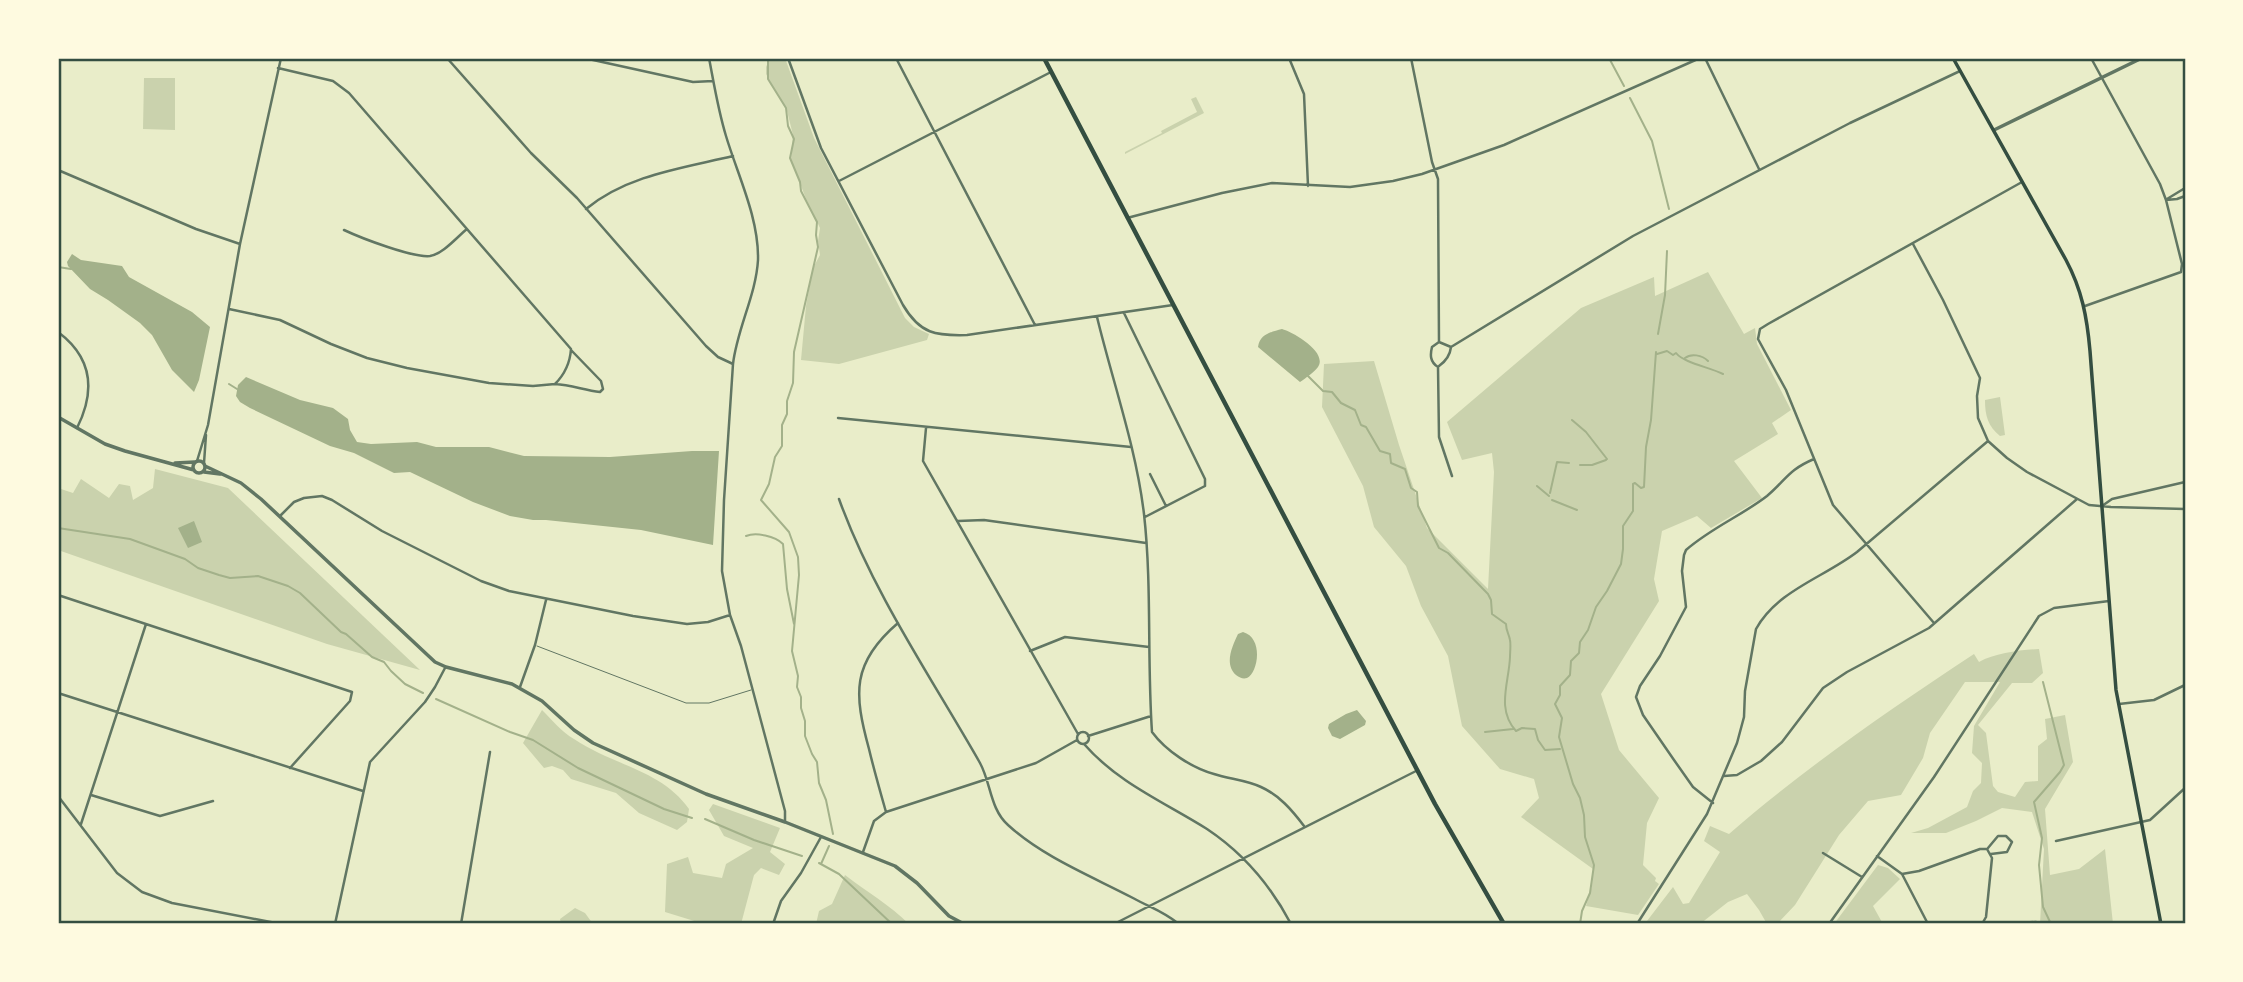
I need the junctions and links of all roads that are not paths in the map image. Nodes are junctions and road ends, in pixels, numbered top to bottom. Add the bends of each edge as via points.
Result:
1 (281, 58) edge
2 (447, 58) edge
3 (584, 58) edge
4 (709, 58) edge
5 (788, 58) edge
6 (897, 58) edge
7 (1044, 58) edge
8 (1289, 58) edge
9 (1411, 58) edge
10 (1700, 58) edge
11 (1705, 58) edge
12 (1953, 58) edge
13 (2091, 58) edge
14 (2143, 58) edge
15 (278, 68) junction
16 (1961, 71) junction
17 (1051, 72) junction
18 (2102, 77) junction
19 (713, 81) junction
20 (935, 130) junction
21 (1994, 130) junction
22 (733, 156) junction
23 (1759, 169) junction
24 (58, 170) edge
25 (1436, 170) junction
26 (839, 181) junction
27 (2022, 182) junction
28 (1308, 186) junction
29 (2185, 188) edge
30 (2185, 196) edge
31 (2166, 200) junction
32 (586, 209) junction
33 (1127, 218) junction
34 (467, 229) junction
35 (344, 230) dead end
36 (240, 243) junction
37 (1913, 244) junction
38 (1173, 305) junction
39 (2085, 306) junction
40 (229, 309) junction
41 (1124, 313) junction
42 (1097, 317) junction
43 (1035, 325) junction
44 (58, 332) edge
45 (1439, 342) junction
46 (1451, 347) junction
47 (571, 349) junction
48 (733, 364) junction
49 (1438, 367) junction
50 (555, 384) junction
51 (58, 418) edge
52 (838, 418) dead end
53 (77, 428) junction
54 (926, 428) junction
55 (206, 433) junction
56 (1988, 440) junction
57 (1131, 447) junction
58 (1814, 459) junction
59 (197, 462) junction
60 (173, 463) junction
61 (205, 464) junction
62 (194, 470) junction
63 (204, 472) junction
64 (222, 474) junction
65 (1150, 474) dead end
66 (1452, 476) dead end
67 (2185, 482) edge
68 (839, 499) dead end
69 (2077, 499) junction
70 (1166, 506) junction
71 (2102, 506) junction
72 (2185, 509) edge
73 (280, 516) junction
74 (1144, 517) junction
75 (958, 521) junction
76 (1146, 543) junction
77 (1866, 545) junction
78 (58, 595) edge
79 (546, 598) junction
80 (2109, 601) junction
81 (730, 615) junction
82 (898, 623) junction
83 (1934, 623) junction
84 (146, 624) junction
85 (535, 645) junction
86 (1149, 647) junction
87 (1030, 651) junction
88 (446, 667) junction
89 (2185, 685) edge
90 (520, 687) junction
91 (752, 690) junction
92 (58, 693) edge
93 (2119, 704) junction
94 (118, 713) junction
95 (1152, 716) junction
96 (1078, 734) junction
97 (1088, 736) junction
98 (1077, 740) junction
99 (1084, 744) junction
100 (490, 752) dead end
101 (290, 768) junction
102 (1418, 770) junction
103 (1724, 776) junction
104 (987, 779) junction
105 (2185, 788) edge
106 (362, 791) junction
107 (91, 795) junction
108 (58, 796) edge
109 (213, 801) dead end
110 (1713, 803) junction
111 (886, 812) junction
112 (785, 822) junction
113 (2142, 824) junction
114 (80, 825) junction
115 (1304, 826) junction
116 (821, 836) junction
117 (2056, 841) dead end
118 (1987, 849) junction
119 (863, 852) junction
120 (1823, 853) dead end
121 (1991, 854) junction
122 (1877, 856) junction
123 (1242, 858) junction
124 (1902, 874) junction
125 (1862, 877) junction
126 (1151, 906) junction
127 (2036, 922) dead end
128 (281, 924) edge
129 (335, 924) edge
130 (461, 924) edge
131 (773, 924) edge
132 (964, 924) edge
133 (1114, 924) edge
134 (1178, 924) edge
135 (1292, 924) edge
136 (1504, 924) edge
137 (1637, 924) edge
138 (1829, 924) edge
139 (1928, 924) edge
140 (1982, 924) edge
141 (2001, 924) edge
142 (2161, 924) edge

1 - 15 street
2 - 32 street
3 - 19 street via 693,82
4 - 19 street
5 - 26 street via 816,136
6 - 20 street
7 - 17 main road
8 - 28 street via 1304,94
9 - 25 street
10 - 25 street via 1504,145
11 - 23 street
12 - 16 main road
13 - 18 street
14 - 18 street
15 - 34 street via 340,84
15 - 36 street
16 - 21 main road
16 - 23 street
17 - 20 street
17 - 33 main road
18 - 21 street
18 - 31 street
19 - 22 street
20 - 26 street
20 - 43 street
21 - 27 main road
22 - 32 street via 636,180
22 - 48 street via 758,250
23 - 46 street via 1633,236
24 - 36 street
25 - 28 street via 1375,184
25 - 45 street
26 - 43 street via 916,324 954,335
27 - 37 street
27 - 39 main road via 2071,269
28 - 33 street via 1272,183
29 - 31 street
30 - 31 street
31 - 39 street via 2182,259 2181,272
32 - 48 street via 706,346
33 - 38 main road
34 - 35 street via 429,256 378,245
34 - 47 street
36 - 40 street
37 - 56 street via 1980,378 1978,418
37 - 58 street via 1760,329 1758,339
38 - 41 street
38 - 102 main road
39 - 71 main road
40 - 50 street via 280,320 367,358 407,368 489,383
40 - 55 street
41 - 42 street
41 - 70 street via 1205,479 1205,486
42 - 43 street
42 - 57 street
44 - 53 street via 88,375 89,399
45 - 46 street
45 - 49 street via 1430,352
46 - 49 street via 1445,363
47 - 50 street via 568,367
47 - 50 street via 603,389
48 - 81 street via 722,550
49 - 66 street via 1439,437
51 - 53 street
52 - 54 street
53 - 60 street via 105,444
54 - 57 street
54 - 75 street via 923,461
55 - 59 street
55 - 61 street
56 - 69 street via 2015,464
56 - 77 street
57 - 74 street
58 - 77 street via 1833,505
58 - 110 street via 1686,550 1682,571 1686,607 1637,692 1637,705 1674,761 1693,787
59 - 60 street
59 - 61 street
59 - 62 street
60 - 62 street
61 - 63 street
61 - 64 street
62 - 63 street
63 - 64 street
64 - 73 street via 246,487
65 - 70 street
67 - 71 street via 2112,499
68 - 82 street
69 - 71 street
69 - 83 street
70 - 74 street
71 - 72 street
71 - 80 main road
73 - 79 street via 294,502 322,496 481,581
73 - 88 street via 405,636
74 - 76 street
75 - 76 street via 984,520
75 - 87 street
76 - 86 street
77 - 83 street
77 - 103 street via 1841,565 1784,596 1760,622 1749,667 1742,731
78 - 84 street
79 - 81 street via 687,624
79 - 85 street
80 - 93 main road
80 - 122 street via 2054,608 2039,616
81 - 91 street
82 - 104 street
82 - 111 street via 872,650 859,686 859,709
83 - 103 street via 1832,682 1772,752 1750,769
84 - 94 street
84 - 101 street via 352,692 350,701
85 - 90 street
85 - 91 lane via 686,703 709,703
86 - 87 street via 1065,637
86 - 95 street
87 - 96 street
88 - 90 street
88 - 106 street via 425,702 373,757
89 - 93 street via 2154,700
90 - 112 street via 593,743 706,794
91 - 112 street
92 - 94 street
93 - 113 main road
94 - 101 street
94 - 107 street
95 - 97 street
95 - 115 street via 1154,735 1185,761 1262,788 1289,807
96 - 97 street
96 - 98 street
97 - 99 street
98 - 99 street
98 - 104 street via 1042,760
99 - 123 street via 1109,769 1206,829
100 - 130 street
101 - 106 street
102 - 115 street
102 - 136 main road
103 - 110 street
104 - 111 street
104 - 126 street via 998,813 1013,830
105 - 113 street
106 - 129 street
107 - 109 street via 153,816
107 - 114 street
108 - 114 street
110 - 137 street
111 - 119 street via 874,821
112 - 116 street
113 - 117 street
113 - 142 main road
114 - 128 street via 117,873 142,892 172,903
115 - 123 street
116 - 119 street
116 - 131 street via 781,901
118 - 121 street
118 - 121 street via 1998,836 2010,838 2009,850
118 - 124 street
119 - 132 street via 895,866 949,916
120 - 125 street
121 - 140 street
122 - 124 street
122 - 125 street
123 - 126 street
123 - 135 street
124 - 139 street
125 - 138 street
126 - 133 street
126 - 134 street
127 - 141 street

